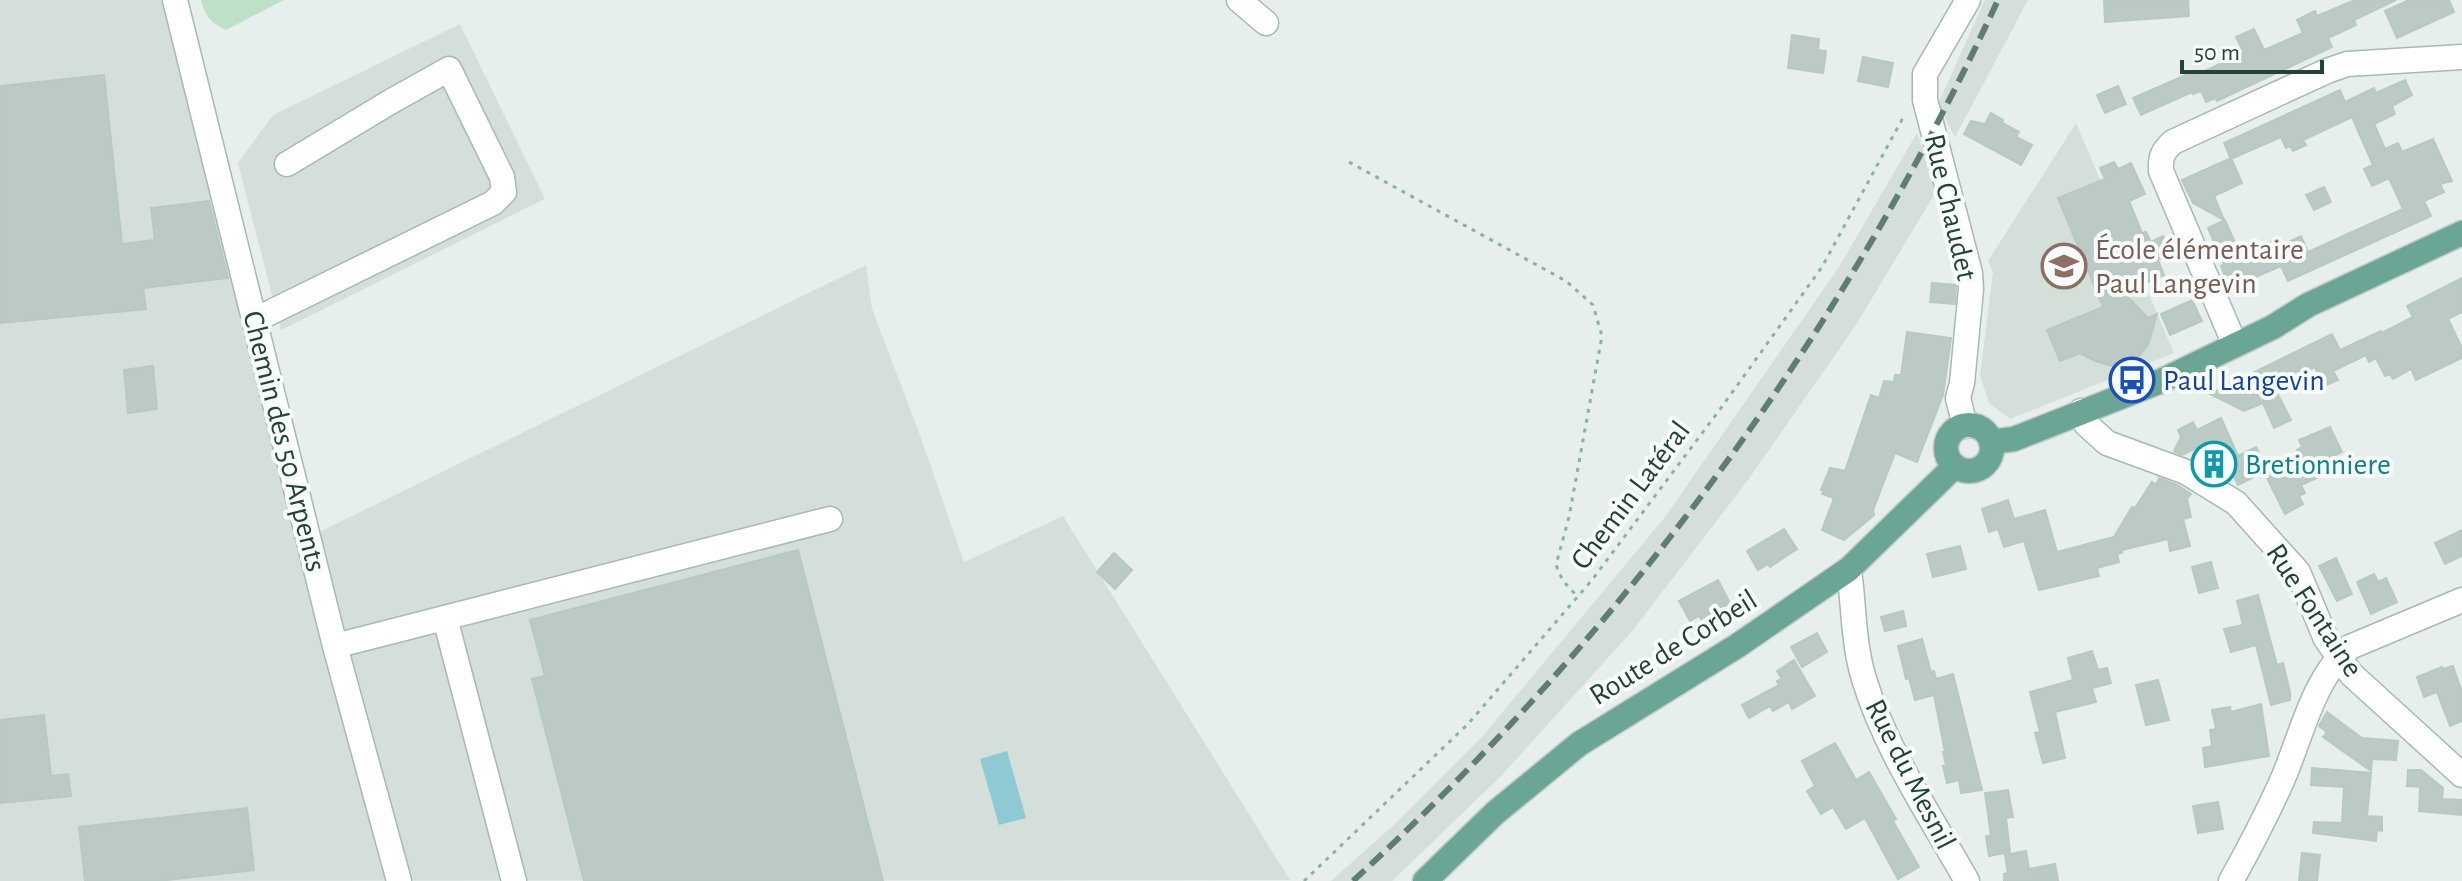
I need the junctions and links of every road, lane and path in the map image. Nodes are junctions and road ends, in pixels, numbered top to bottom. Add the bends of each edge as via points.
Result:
1 (175, 0) edge
2 (1239, 0) edge
3 (1968, 0) edge
4 (1266, 23) dead end
5 (2462, 57) edge
6 (1924, 83) junction
7 (1349, 162) dead end
8 (287, 164) dead end
9 (2462, 233) edge
10 (255, 320) junction
11 (2235, 345) junction
12 (2081, 411) junction
13 (1965, 426) junction
14 (1991, 442) junction
15 (1955, 466) junction
16 (830, 519) dead end
17 (1849, 569) junction
18 (1578, 597) junction
19 (2462, 600) edge
20 (445, 618) junction
21 (335, 646) junction
22 (2339, 657) junction
23 (2462, 775) edge
24 (399, 881) edge
25 (514, 881) edge
26 (1304, 881) edge
27 (1425, 881) edge
28 (1967, 881) edge
29 (2231, 881) edge

1 - 10 street, Chemin des 50 Arpents
2 - 4 street
3 - 6 street via 1930,63
5 - 11 street via 2347,64 2173,142 2161,155 2161,171
6 - 13 street, Rue Chaudet via 1970,273 1958,398
6 - 18 path, Chemin Latéral via 1822,267
7 - 18 path via 1566,281 1593,305 1602,336 1556,565
8 - 10 street via 449,69 502,177 504,192 493,203
9 - 11 main road
10 - 21 street, Chemin des 50 Arpents
11 - 12 main road
12 - 14 main road via 2014,439
12 - 22 street, Rue Fontaine via 2086,424 2107,443 2186,472 2236,503 2298,572
13 - 14 main road via 1979,427
13 - 15 main road via 1948,439 1947,454
14 - 15 main road via 1990,457 1981,467 1968,471
15 - 17 main road, Route de Corbeil
16 - 20 street
17 - 27 main road, Route de Corbeil via 1579,744 1495,813
17 - 28 street, Rue du Mesnil via 1856,649 1873,707
18 - 26 path, Chemin Latéral via 1468,724
19 - 22 street via 2350,647
20 - 21 street
20 - 25 street
21 - 24 street, Chemin des 50 Arpents
22 - 23 street, Rue Fontaine
22 - 29 street

